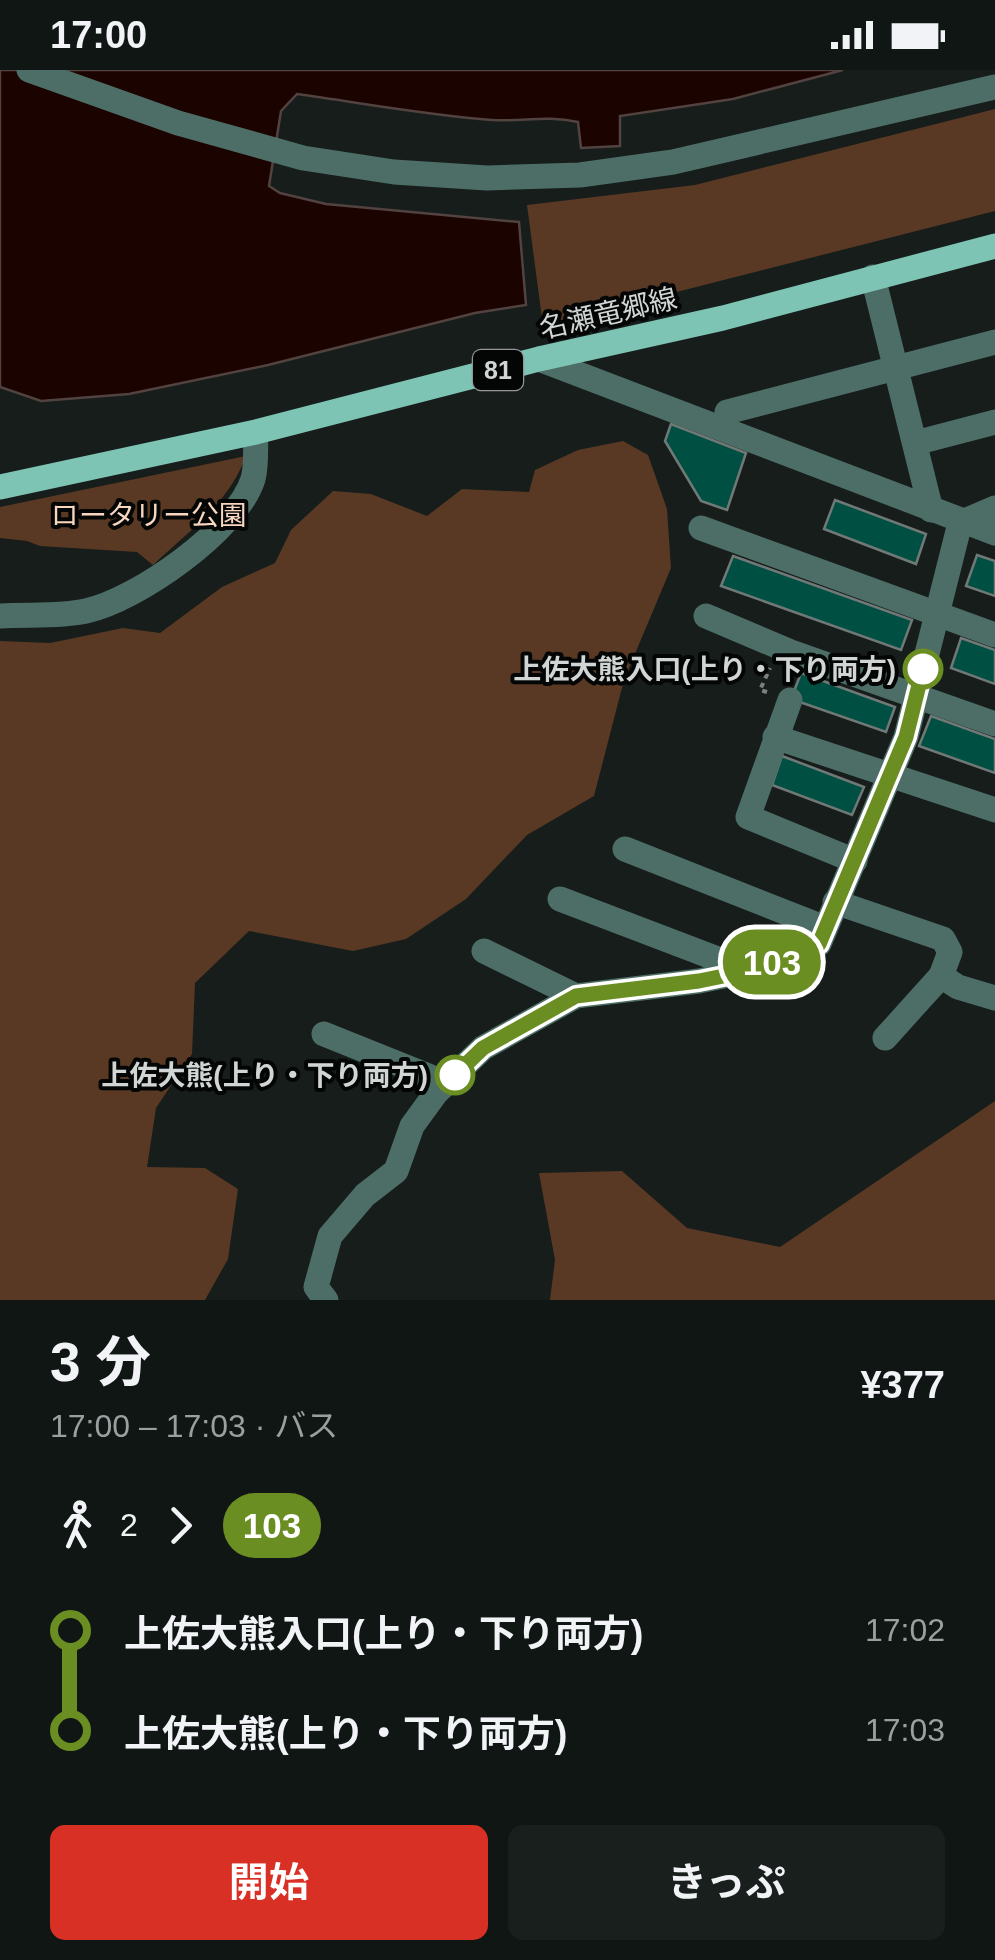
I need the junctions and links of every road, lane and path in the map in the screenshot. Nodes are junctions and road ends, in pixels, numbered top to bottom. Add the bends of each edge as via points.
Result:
1 (28, 70) edge
2 (995, 87) edge
3 (995, 246) edge
4 (873, 277) junction
5 (995, 342) edge
6 (539, 359) junction
7 (896, 367) junction
8 (727, 412) dead end
9 (995, 422) edge
10 (256, 432) junction
11 (914, 442) junction
12 (0, 488) edge
13 (995, 508) edge
14 (931, 510) junction
15 (960, 523) junction
16 (701, 528) dead end
17 (995, 534) edge
18 (937, 614) junction
19 (0, 616) edge
20 (706, 616) dead end
21 (995, 635) edge
22 (779, 647) junction
23 (916, 696) junction
24 (790, 700) joint
25 (995, 724) edge
26 (776, 737) junction
27 (890, 774) junction
28 (995, 810) edge
29 (625, 849) dead end
30 (855, 861) junction
31 (560, 899) dead end
32 (835, 902) junction
33 (825, 928) junction
34 (484, 951) dead end
35 (748, 971) junction
36 (941, 976) junction
37 (576, 996) junction
38 (995, 998) edge
39 (324, 1034) dead end
40 (885, 1038) dead end
41 (446, 1083) junction
42 (326, 1300) edge

1 - 2 street via 303,158 487,178 673,162
3 - 4 main road, 名瀬竜郷線 / 81
4 - 6 main road, 名瀬竜郷線 / 81
4 - 7 street
5 - 7 street
6 - 10 main road, 名瀬竜郷線 / 81
6 - 14 street
7 - 8 street
7 - 11 street
9 - 11 street
10 - 12 main road, 名瀬竜郷線 / 81
10 - 19 street via 247,492 203,544 169,570 86,611
11 - 14 street
13 - 15 street
14 - 15 street
15 - 17 street
15 - 18 street
16 - 18 street
18 - 21 street
18 - 23 street
20 - 22 street
22 - 23 street
22 - 24 path via 760,690
23 - 25 street
23 - 27 street
24 - 26 street
26 - 27 street
26 - 30 street via 748,817
27 - 28 street
27 - 30 street
29 - 33 street
30 - 32 street
31 - 35 street
32 - 33 street
32 - 36 street via 942,939 950,952
33 - 35 street via 819,944
34 - 37 street
35 - 37 street
36 - 38 street
36 - 40 street
37 - 41 street via 483,1048
39 - 41 street
41 - 42 street via 412,1126 396,1171 330,1236 316,1286

